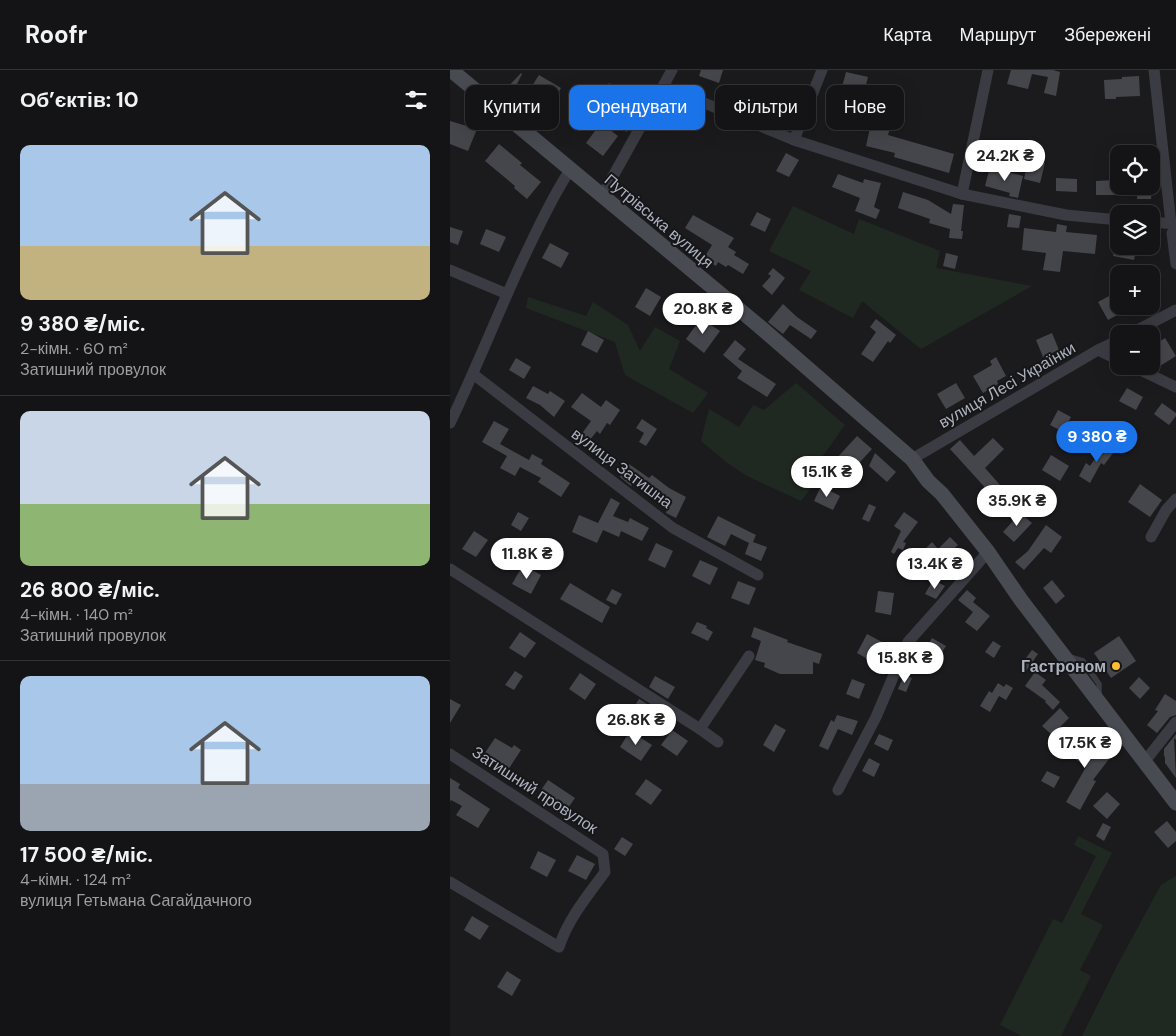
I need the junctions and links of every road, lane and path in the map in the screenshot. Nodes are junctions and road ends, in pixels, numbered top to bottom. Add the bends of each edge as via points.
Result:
1 (451, 70) edge
2 (672, 70) edge
3 (822, 70) edge
4 (988, 70) edge
5 (1154, 70) edge
6 (664, 85) edge
7 (705, 103) edge
8 (639, 130) edge
9 (794, 140) junction
10 (570, 170) junction
11 (962, 194) junction
12 (602, 196) junction
13 (1110, 219) edge
14 (1160, 224) edge
15 (1173, 227) edge
16 (1176, 264) edge
17 (450, 270) edge
18 (507, 294) junction
19 (1176, 310) edge
20 (1147, 325) edge
21 (1110, 344) edge
22 (1098, 350) junction
23 (1110, 356) edge
24 (473, 374) junction
25 (1151, 375) edge
26 (1176, 387) edge
27 (450, 423) edge
28 (912, 459) junction
29 (1176, 498) edge
30 (1151, 537) dead end
31 (988, 552) junction
32 (450, 569) edge
33 (758, 575) dead end
34 (749, 656) dead end
35 (1176, 722) edge
36 (700, 729) junction
37 (718, 742) dead end
38 (450, 754) edge
39 (1145, 761) junction
40 (838, 790) dead end
41 (1176, 804) edge
42 (450, 882) edge

1 - 10 main road, Путрівська вулиця
2 - 6 street
3 - 9 street
4 - 11 street
5 - 15 street
7 - 9 street
8 - 12 street
9 - 11 street
10 - 12 main road, Путрівська вулиця
10 - 18 street via 549,205
11 - 13 street via 1066,215
12 - 28 main road, Путрівська вулиця
14 - 15 street
15 - 16 street
17 - 18 street
18 - 24 street
19 - 20 street
21 - 22 street, вулиця Лесі Українки
22 - 23 street
22 - 28 street, вулиця Лесі Українки
24 - 27 street
24 - 33 street, вулиця Затишна via 673,528
25 - 26 street
28 - 31 main road, Путрівська вулиця
29 - 30 street
31 - 39 main road, Путрівська вулиця
31 - 40 street via 908,642 876,717
32 - 36 street
34 - 36 street
35 - 39 street
36 - 37 street
38 - 42 street, Затишний провулок via 603,854 605,872 582,903 559,947
39 - 41 main road, Путрівська вулиця

